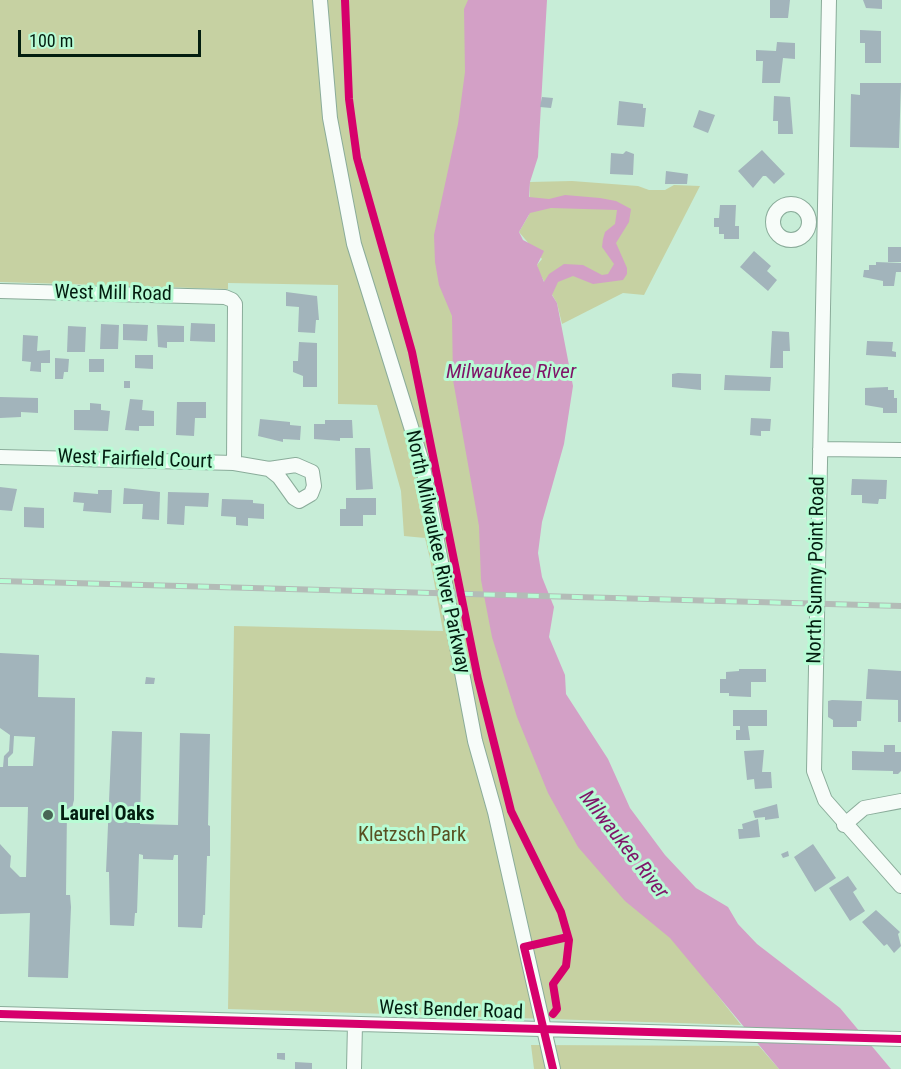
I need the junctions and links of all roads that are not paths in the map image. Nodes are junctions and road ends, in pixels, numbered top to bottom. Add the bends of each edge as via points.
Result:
1 (320, 0) edge
2 (830, 0) edge
3 (810, 223) dead end
4 (825, 224) junction
5 (0, 291) edge
6 (820, 449) junction
7 (901, 450) edge
8 (0, 457) edge
9 (234, 463) junction
10 (269, 469) dead end
11 (901, 801) edge
12 (844, 825) junction
13 (901, 886) edge
14 (0, 1014) edge
15 (356, 1024) junction
16 (545, 1030) junction
17 (901, 1039) edge
18 (354, 1069) edge
19 (553, 1069) edge

1 - 16 street, North Milwaukee River Parkway via 330,118 354,244 422,462 475,741
2 - 4 street, North Sunny Point Road
3 - 4 street
4 - 6 street, North Sunny Point Road
5 - 9 street, West Mill Road via 225,297 236,304
6 - 7 street
6 - 12 street, North Sunny Point Road via 814,771 825,800
8 - 9 street, West Fairfield Court
9 - 10 street, West Fairfield Court
11 - 12 street via 864,808
12 - 13 street, North Sunny Point Road
14 - 15 street, West Bender Road
15 - 16 street, West Bender Road
15 - 18 street
16 - 17 street, West Bender Road
16 - 19 street, North Milwaukee River Parkway

